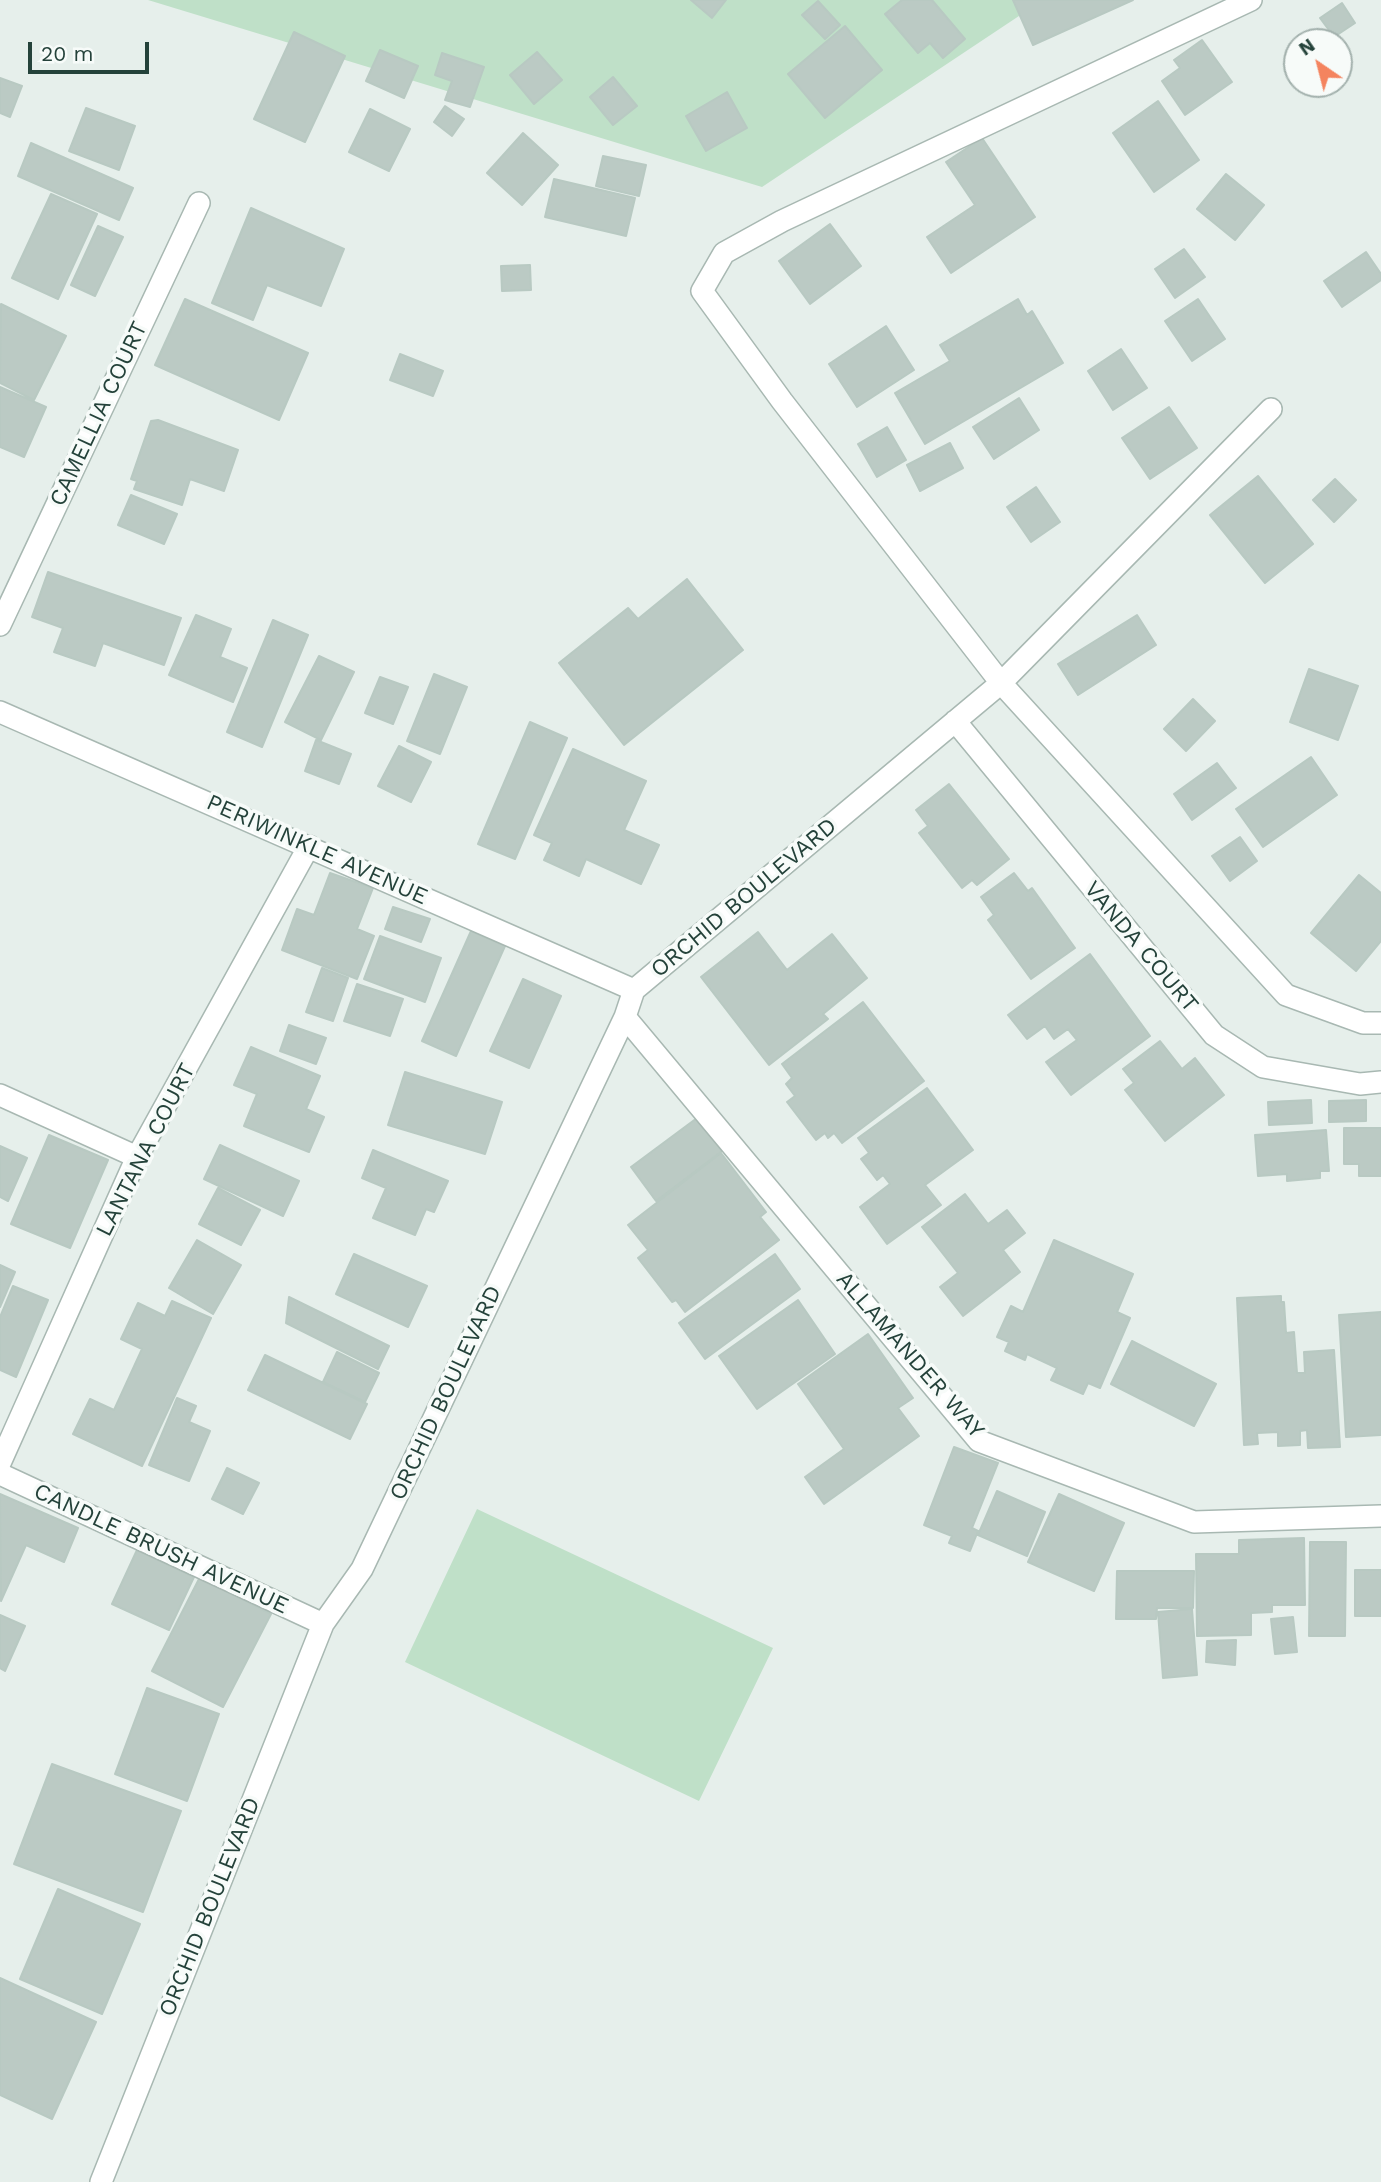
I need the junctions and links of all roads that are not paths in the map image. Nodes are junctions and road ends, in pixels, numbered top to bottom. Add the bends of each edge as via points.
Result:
1 (1251, 0) edge
2 (199, 203) dead end
3 (1271, 409) dead end
4 (0, 625) edge
5 (1001, 683) junction
6 (0, 712) edge
7 (955, 721) junction
8 (309, 846) junction
9 (634, 990) junction
10 (625, 1017) junction
11 (1381, 1023) edge
12 (1381, 1082) edge
13 (0, 1095) edge
14 (137, 1157) junction
15 (0, 1463) edge
16 (0, 1475) edge
17 (1381, 1516) edge
18 (323, 1624) junction
19 (101, 2182) edge

1 - 5 street via 782,222 724,253 702,291
2 - 4 street, CAMELLIA COURT
3 - 5 street, ORCHID BOULEVARD
5 - 7 street, ORCHID BOULEVARD
5 - 11 street via 1286,995 1363,1023
6 - 8 street, PERIWINKLE AVENUE
7 - 9 street, ORCHID BOULEVARD
7 - 12 street, VANDA COURT via 1214,1035 1264,1067 1360,1084
8 - 9 street, PERIWINKLE AVENUE
8 - 14 street, LANTANA COURT
9 - 10 street, ORCHID BOULEVARD
10 - 17 street, ALLAMANDER WAY via 979,1441 1194,1522
10 - 18 street, ORCHID BOULEVARD via 362,1569
13 - 14 street
14 - 15 street, LANTANA COURT
16 - 18 street, CANDLE BRUSH AVENUE
18 - 19 street, ORCHID BOULEVARD

